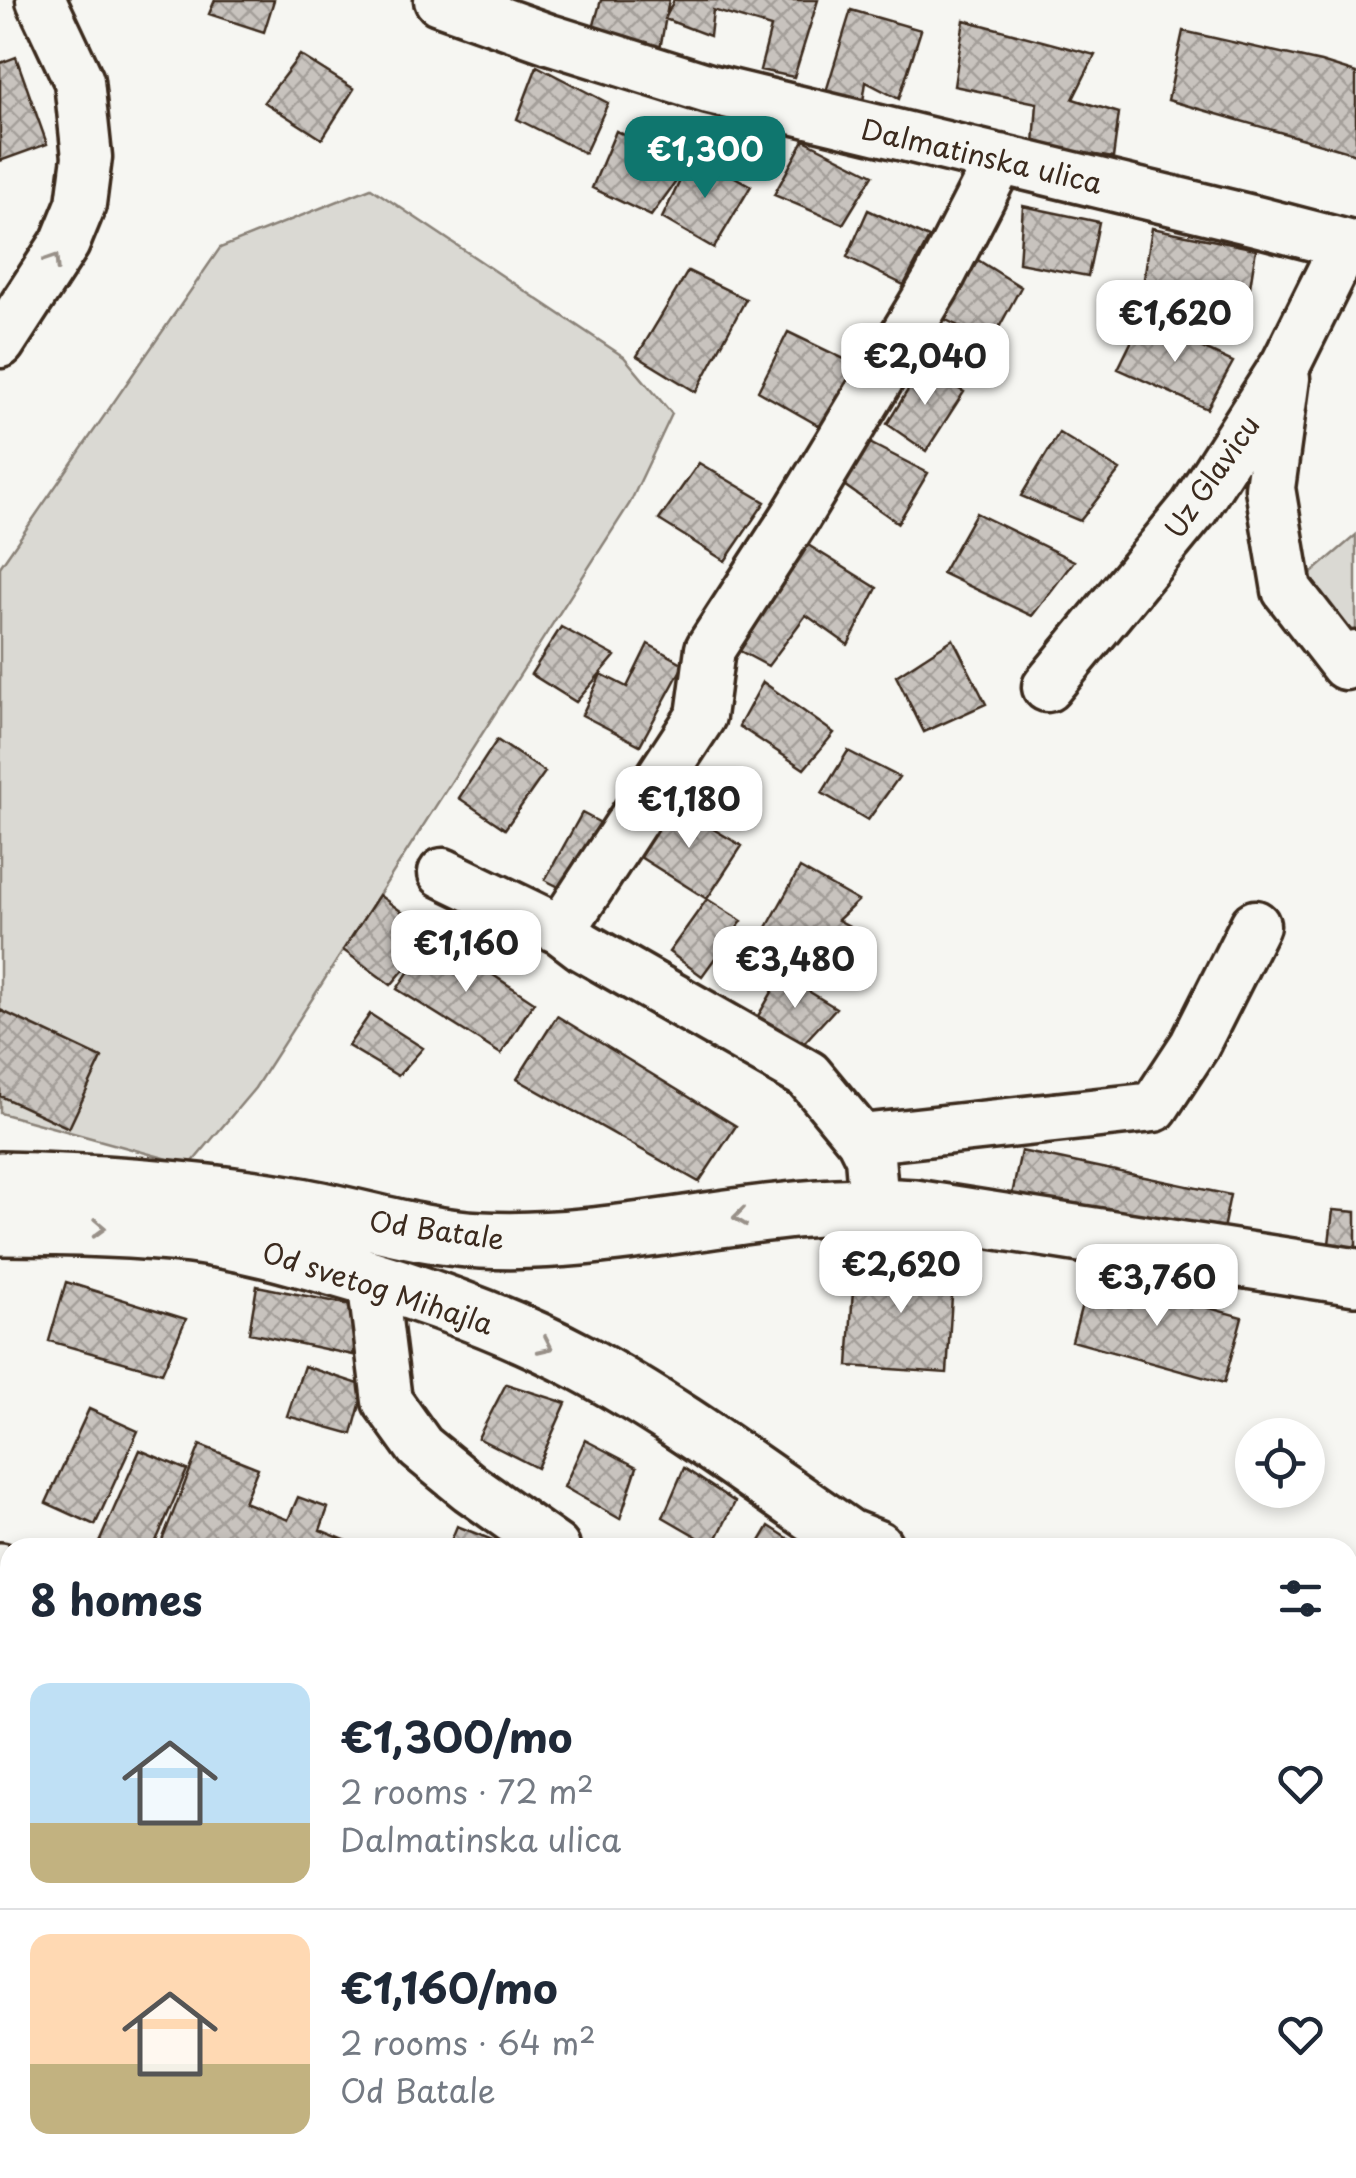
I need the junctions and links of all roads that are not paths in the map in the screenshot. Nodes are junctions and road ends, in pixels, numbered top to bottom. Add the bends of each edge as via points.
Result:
1 (41, 0) edge
2 (439, 0) edge
3 (1000, 159) junction
4 (1350, 246) edge
5 (0, 343) edge
6 (1286, 364) junction
7 (1356, 656) edge
8 (1047, 688) dead end
9 (443, 874) dead end
10 (1255, 926) dead end
11 (560, 930) junction
12 (862, 1139) junction
13 (874, 1205) junction
14 (0, 1216) edge
15 (1356, 1276) edge
16 (372, 1279) junction
17 (542, 1538) edge
18 (850, 1538) edge

5 -> 1 street via 64,244 81,204 87,157 79,81
2 - 3 street, Dalmatinska ulica via 709,89
3 - 4 street, Dalmatinska ulica
3 - 11 street via 937,282 710,649 701,716
4 - 6 street, Uz Glavicu
6 - 7 street via 1270,488 1287,590 1345,665
6 - 8 street, Uz Glavicu via 1194,508
9 - 11 street
10 - 12 street via 1194,1046 1154,1107
11 - 12 street via 808,1075
12 - 13 street
13 -> 14 main road, Od Batale via 625,1234 482,1240 292,1204 79,1182
13 - 15 main road, Od Batale
14 -> 16 main road, Od svetog Mihajla via 193,1236
16 - 17 street via 387,1401 420,1447
16 -> 18 main road, Od svetog Mihajla via 473,1312 578,1361 673,1416

